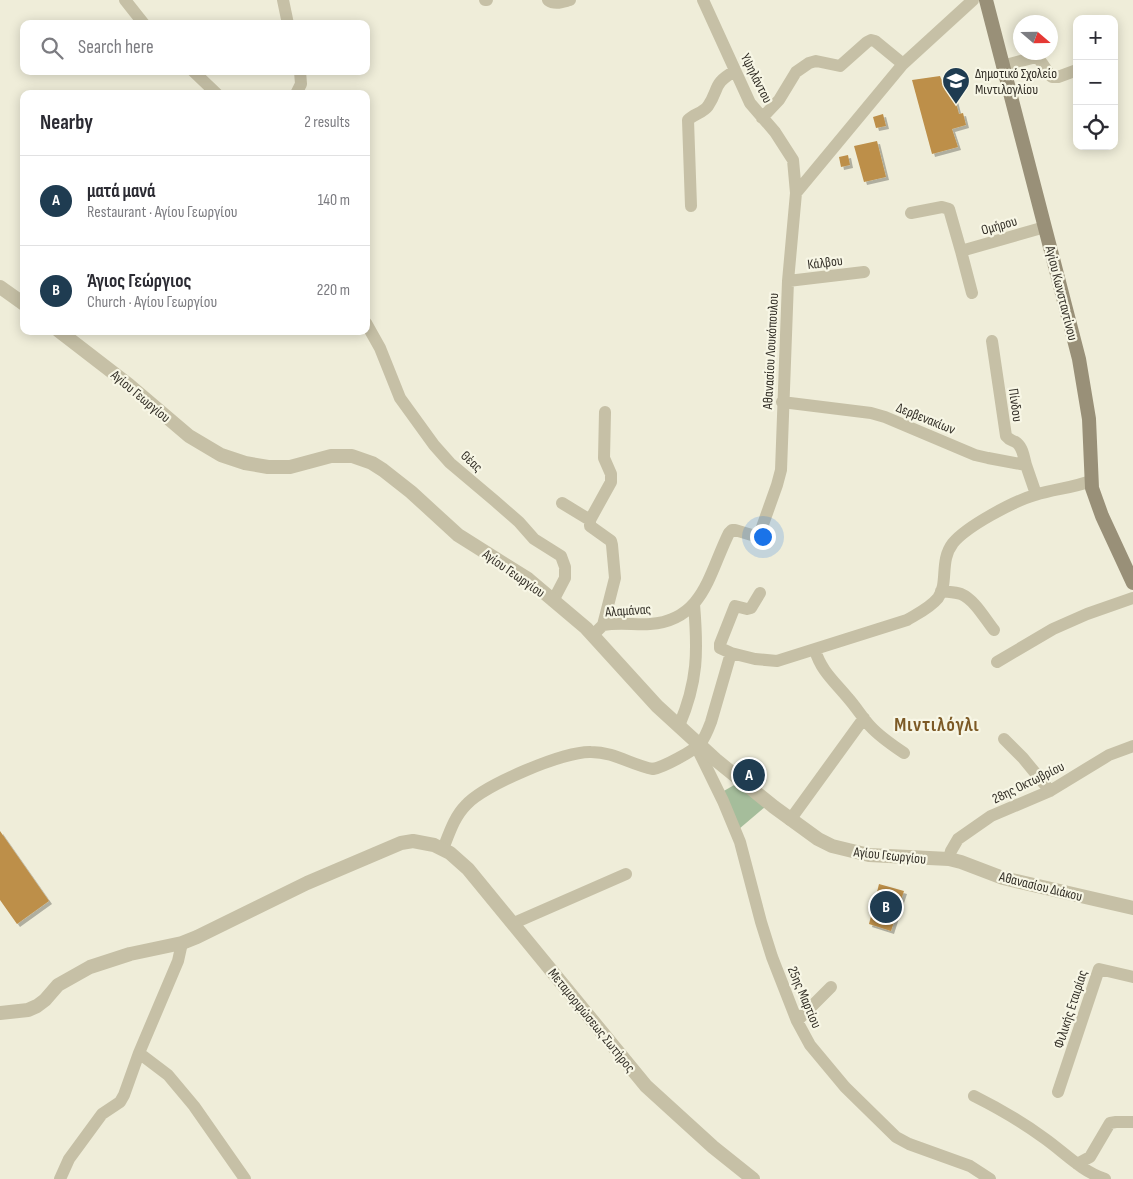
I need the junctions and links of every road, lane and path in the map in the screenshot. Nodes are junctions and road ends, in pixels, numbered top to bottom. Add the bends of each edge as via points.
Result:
1 (283, 0) edge
2 (548, 0) edge
3 (570, 0) edge
4 (703, 0) edge
5 (973, 0) edge
6 (986, 0) edge
7 (127, 1) edge
8 (141, 20) edge
9 (287, 20) edge
10 (903, 64) junction
11 (1002, 66) junction
12 (735, 71) junction
13 (1073, 71) edge
14 (197, 75) edge
15 (300, 75) edge
16 (212, 90) edge
17 (298, 90) edge
18 (762, 118) junction
19 (796, 193) junction
20 (691, 206) dead end
21 (911, 213) dead end
22 (1045, 227) junction
23 (961, 251) junction
24 (864, 272) dead end
25 (788, 281) junction
26 (0, 287) edge
27 (972, 294) dead end
28 (20, 301) edge
29 (370, 330) edge
30 (64, 335) edge
31 (992, 341) dead end
32 (782, 402) junction
33 (605, 412) dead end
34 (1026, 465) junction
35 (1091, 481) junction
36 (1036, 494) junction
37 (562, 503) dead end
38 (590, 520) junction
39 (1133, 583) edge
40 (941, 590) junction
41 (760, 594) dead end
42 (1133, 598) edge
43 (553, 601) junction
44 (694, 604) junction
45 (604, 625) junction
46 (994, 630) dead end
47 (593, 635) junction
48 (815, 650) junction
49 (731, 653) junction
50 (998, 662) dead end
51 (864, 718) junction
52 (679, 726) junction
53 (1004, 739) dead end
54 (699, 745) junction
55 (1133, 746) edge
56 (904, 753) dead end
57 (1050, 791) junction
58 (790, 820) junction
59 (443, 849) junction
60 (949, 860) junction
61 (626, 874) dead end
62 (1133, 908) edge
63 (514, 923) junction
64 (182, 943) junction
65 (1133, 977) edge
66 (831, 987) dead end
67 (0, 1013) edge
68 (797, 1021) junction
69 (139, 1053) junction
70 (1058, 1092) dead end
71 (974, 1096) dead end
72 (1133, 1122) edge
73 (1077, 1164) junction
74 (60, 1179) edge
75 (245, 1179) edge
76 (753, 1179) edge
77 (990, 1179) edge
78 (1105, 1179) edge

1 - 9 street
2 - 3 street via 560,3
4 - 12 street, Υψηλάντου
5 - 10 street
6 - 11 main road, Αγίου Κωνσταντίνου
7 - 8 street
10 - 18 street via 872,40 840,66 816,61 808,63 796,72 779,100
10 - 19 street
11 - 13 street via 1036,57 1052,77
11 - 22 main road, Αγίου Κωνσταντίνου
12 - 18 street, Υψηλάντου via 750,103
12 - 20 street via 717,84 702,112 688,120
14 - 16 street
15 - 17 street
18 - 19 street, Υψηλάντου via 793,160
19 - 25 street, Αθανασίου Λουκόπουλου
21 - 23 street via 942,207 949,209
22 - 23 street, Ομήρου
22 - 35 main road, Αγίου Κωνσταντίνου via 1086,395
23 - 27 street
24 - 25 street, Κάλβου
25 - 32 street, Αθανασίου Λουκόπουλου
26 - 28 street
29 - 43 street, Θέας via 400,398 434,445 534,540 560,556 565,578
30 - 43 street, Αγίου Γεωργίου via 189,436 220,455 268,467 290,467 344,455 372,463 458,535 528,579
31 - 34 street, Πίνδου via 1006,436 1018,444
32 - 34 street, Δερβενακίων via 885,417 976,455
32 - 44 street, Αθανασίου Λουκόπουλου via 780,476 761,530 755,536 732,530 702,594
33 - 38 street via 604,458 611,474 610,482
34 - 36 street
35 - 36 street
35 - 39 main road, Αγίου Κωνσταντίνου via 1102,516
36 - 40 street via 982,520 953,543 945,561
37 - 38 street
38 - 45 street via 590,526 612,545 615,578
40 - 46 street via 965,596
40 - 48 street via 924,610 907,620
41 - 49 street via 750,608 735,606 720,644 720,648
42 - 50 street via 1053,629
43 - 47 street, Αγίου Γεωργίου
44 - 45 street, Αλαμάνας via 676,617 659,623
44 - 52 street via 697,634 694,680
45 - 47 street, Αλαμάνας
47 - 52 street, Αγίου Γεωργίου
48 - 49 street via 777,661
48 - 51 street via 819,664
49 - 54 street via 708,732
51 - 56 street via 884,740
51 - 58 street
52 - 54 street, Αγίου Γεωργίου
53 - 57 street
54 - 58 street, Αγίου Γεωργίου
54 - 59 street via 680,758 653,769 609,754 591,752 559,757 478,794 464,806
54 - 68 street, 25ης Μαρτίου via 699,752 740,842 762,928
55 - 57 street, 28ης Οκτωβρίου via 1109,755
57 - 60 street, 28ης Οκτωβρίου via 991,816 958,839
58 - 60 street, Αγίου Γεωργίου via 818,839 846,851 891,858
59 - 63 street, Μεταμορφώσεως Σωτήρος via 468,869
59 - 64 street via 422,842 401,843 307,883
60 - 62 street, Αθανασίου Διάκου via 1003,878
61 - 63 street
63 - 76 street, Μεταμορφώσεως Σωτήρος via 646,1086
64 - 67 street via 90,967 58,986 37,1006 17,1013
64 - 69 street via 178,961
65 - 70 street, Φιλικής Εταιρίας via 1099,969
66 - 68 street
68 - 77 street, 25ης Μαρτίου via 817,1055 890,1132 909,1144 970,1166
69 - 74 street via 120,1102 102,1114 69,1159
69 - 75 street via 168,1074
71 - 73 street via 1043,1137
72 - 73 street via 1110,1124 1090,1157
73 - 78 street

